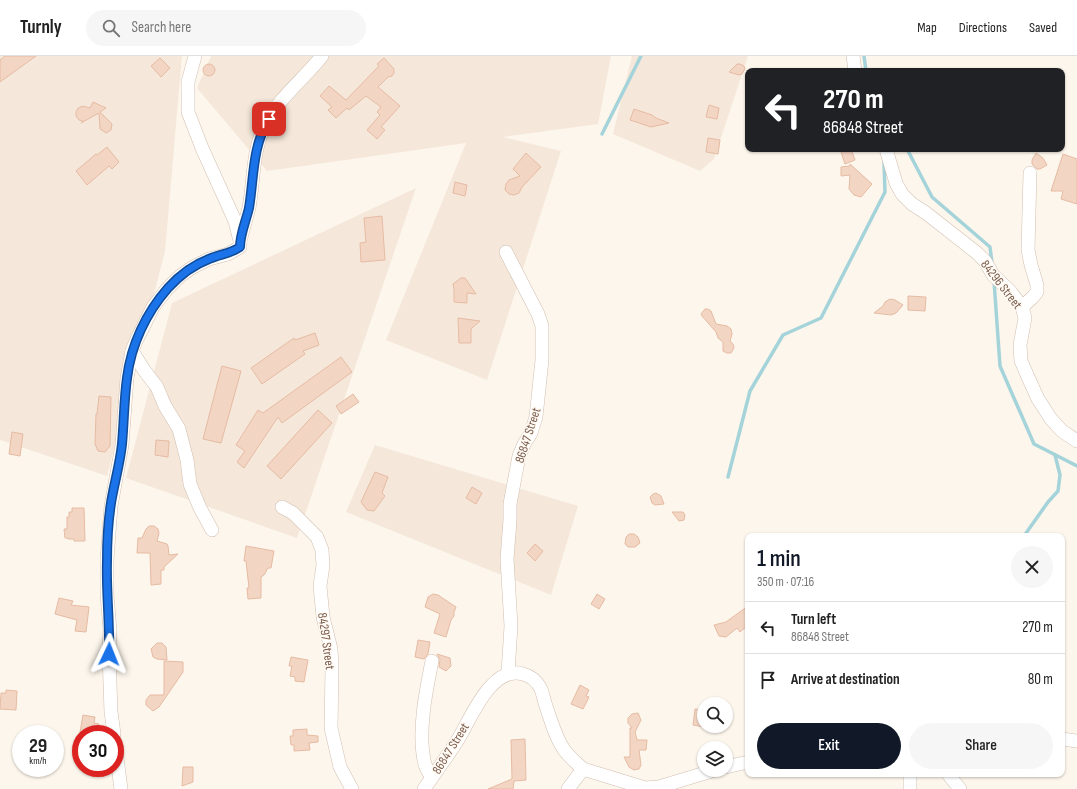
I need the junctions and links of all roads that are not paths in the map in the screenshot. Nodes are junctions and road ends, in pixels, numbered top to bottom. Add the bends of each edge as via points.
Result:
1 (195, 56) edge
2 (322, 56) edge
3 (853, 56) edge
4 (855, 68) edge
5 (887, 152) edge
6 (1030, 173) dead end
7 (240, 241) junction
8 (506, 252) dead end
9 (1022, 307) junction
10 (132, 351) junction
11 (1077, 441) edge
12 (282, 507) dead end
13 (212, 530) dead end
14 (432, 661) dead end
15 (508, 673) junction
16 (113, 725) edge
17 (1065, 739) edge
18 (1077, 741) edge
19 (745, 763) edge
20 (733, 765) edge
21 (582, 769) junction
22 (697, 775) edge
23 (119, 777) edge
24 (432, 777) junction
25 (910, 777) edge
26 (950, 777) edge
27 (121, 789) edge
28 (352, 789) edge
29 (424, 789) edge
30 (568, 789) edge
31 (910, 789) edge
32 (960, 789) edge

1 - 7 street via 188,82 188,112 235,221
2 - 7 street via 285,95 264,126 254,162 249,207
3 - 4 street
5 - 9 street, 84296 Street via 902,194 977,253
6 - 9 street via 1028,250 1038,285 1033,297
7 - 10 street via 240,247 234,251 193,266 167,289 153,307
8 - 15 street, 86847 Street via 542,326 536,417 519,456 510,504 506,559 511,626
9 - 11 street, 84296 Street via 1025,318 1020,346 1021,361 1038,399 1051,419 1062,431
10 - 13 street via 158,387 179,429 190,484
10 - 16 street via 127,378 122,445 111,506 107,560
12 - 28 street, 84297 Street via 317,537 322,550 320,586 332,668 331,728 340,768
14 - 24 street via 422,733 424,761
15 - 21 street via 527,675 536,681 565,751
15 - 24 street, 86847 Street via 492,685 482,697 458,740
17 - 18 street
19 - 20 street
21 - 22 street via 645,788 659,787
21 - 30 street
23 - 27 street
24 - 29 street, 86847 Street
25 - 31 street
26 - 32 street

